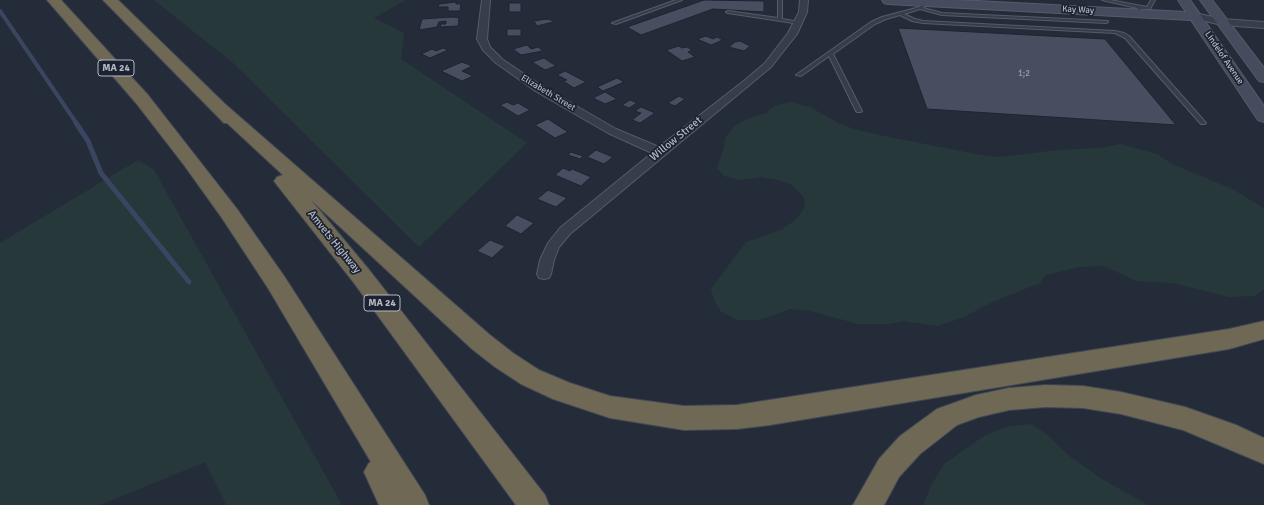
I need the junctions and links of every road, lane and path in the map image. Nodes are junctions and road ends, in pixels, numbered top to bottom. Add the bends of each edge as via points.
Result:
1 (54, 0) edge
2 (110, 0) edge
3 (486, 0) edge
4 (680, 0) edge
5 (780, 0) edge
6 (804, 0) edge
7 (888, 0) edge
8 (1104, 0) edge
9 (1153, 0) edge
10 (1184, 0) edge
11 (1206, 0) edge
12 (921, 5) junction
13 (1140, 10) junction
14 (1097, 11) junction
15 (728, 12) dead end
16 (901, 14) junction
17 (1195, 16) junction
18 (1220, 18) junction
19 (1264, 19) edge
20 (780, 20) junction
21 (1106, 22) junction
22 (614, 23) dead end
23 (798, 23) junction
24 (1264, 25) edge
25 (1115, 32) junction
26 (830, 53) junction
27 (798, 75) dead end
28 (1264, 78) edge
29 (220, 108) junction
30 (859, 111) dead end
31 (1264, 117) edge
32 (1203, 123) dead end
33 (660, 152) junction
34 (544, 274) dead end
35 (1264, 330) edge
36 (314, 344) junction
37 (1264, 451) edge
38 (395, 505) edge
39 (414, 505) edge
40 (534, 505) edge
41 (868, 505) edge

1 - 36 highway, MA 24 via 127,80 191,160 256,252
2 - 29 highway, Amvets Highway / MA 24
3 - 33 street, Elizabeth Street via 483,42 499,61 531,84 605,127
4 - 22 lane
5 - 20 lane
6 - 23 street, Willow Street via 803,12
7 - 12 main road, Kay Way
8 - 13 lane
9 - 13 lane via 1148,8
10 - 17 main road, Lindelof Avenue
11 - 18 main road, Lindelof Avenue
12 - 14 main road, Kay Way
12 - 16 lane
12 - 21 lane via 942,14
13 - 14 main road, Kay Way
13 - 17 main road, Kay Way
14 - 21 lane
15 - 20 lane
16 - 25 lane via 920,22
16 - 26 lane via 873,23
17 - 18 street
17 - 31 main road, Lindelof Avenue
18 - 19 street
18 - 24 street
18 - 28 main road, Lindelof Avenue
20 - 23 lane
21 - 25 lane
23 - 33 street, Willow Street via 783,47 755,76
25 - 32 lane via 1127,37
26 - 27 lane
26 - 30 lane
29 - 35 highway via 504,360 530,377 610,407 684,418 737,417 1229,339
29 - 40 highway, Amvets Highway / MA 24 via 339,248
33 - 34 street, Willow Street via 565,231 553,246
36 - 38 highway
36 - 39 highway, MA 24
37 - 41 highway via 1185,419 1121,403 1083,397 1009,399 976,406 947,417 910,445 889,468

